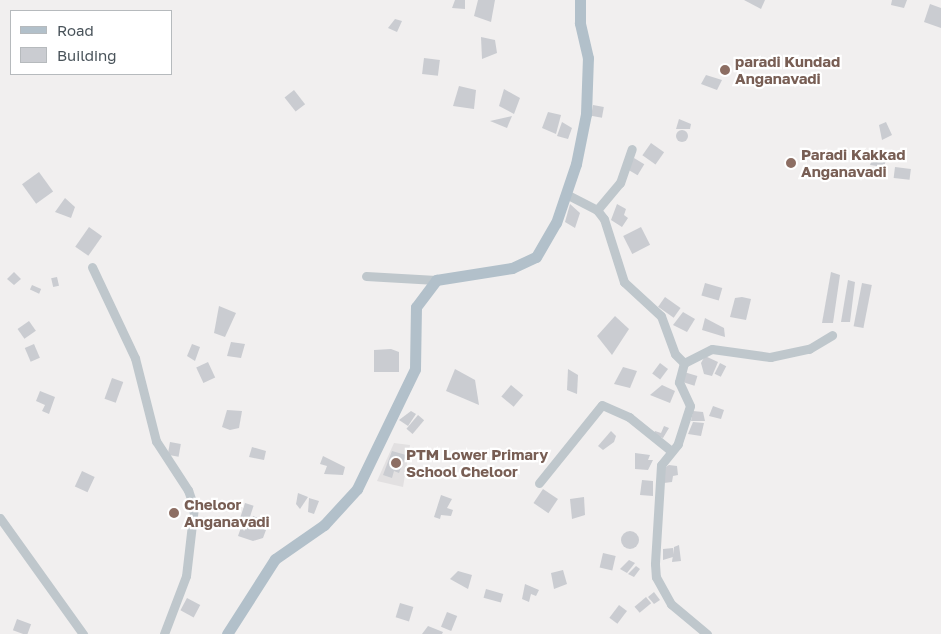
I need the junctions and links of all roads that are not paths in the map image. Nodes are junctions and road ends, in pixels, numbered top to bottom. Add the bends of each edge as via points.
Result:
1 (580, 0) edge
2 (632, 149) dead end
3 (566, 194) junction
4 (597, 210) junction
5 (92, 267) dead end
6 (366, 276) dead end
7 (436, 280) junction
8 (832, 336) dead end
9 (684, 363) junction
10 (670, 450) junction
11 (539, 483) dead end
12 (0, 518) edge
13 (83, 634) edge
14 (164, 634) edge
15 (227, 634) edge
16 (706, 634) edge

1 - 3 main road via 580,23 588,58 586,114
2 - 4 street via 620,183
3 - 4 street
3 - 7 main road via 556,223 536,257 512,268
4 - 9 street via 604,219 624,282 661,316 675,354
5 - 14 street via 135,358 156,441 188,490 194,507 186,576
6 - 7 street
7 - 15 main road via 416,307 415,369 357,489 324,525 275,560
8 - 9 street via 808,349 770,357 712,348
9 - 10 street via 679,382 690,406 684,432
10 - 11 street via 629,418 602,405
10 - 16 street via 661,465 656,577 671,604
12 - 13 street

